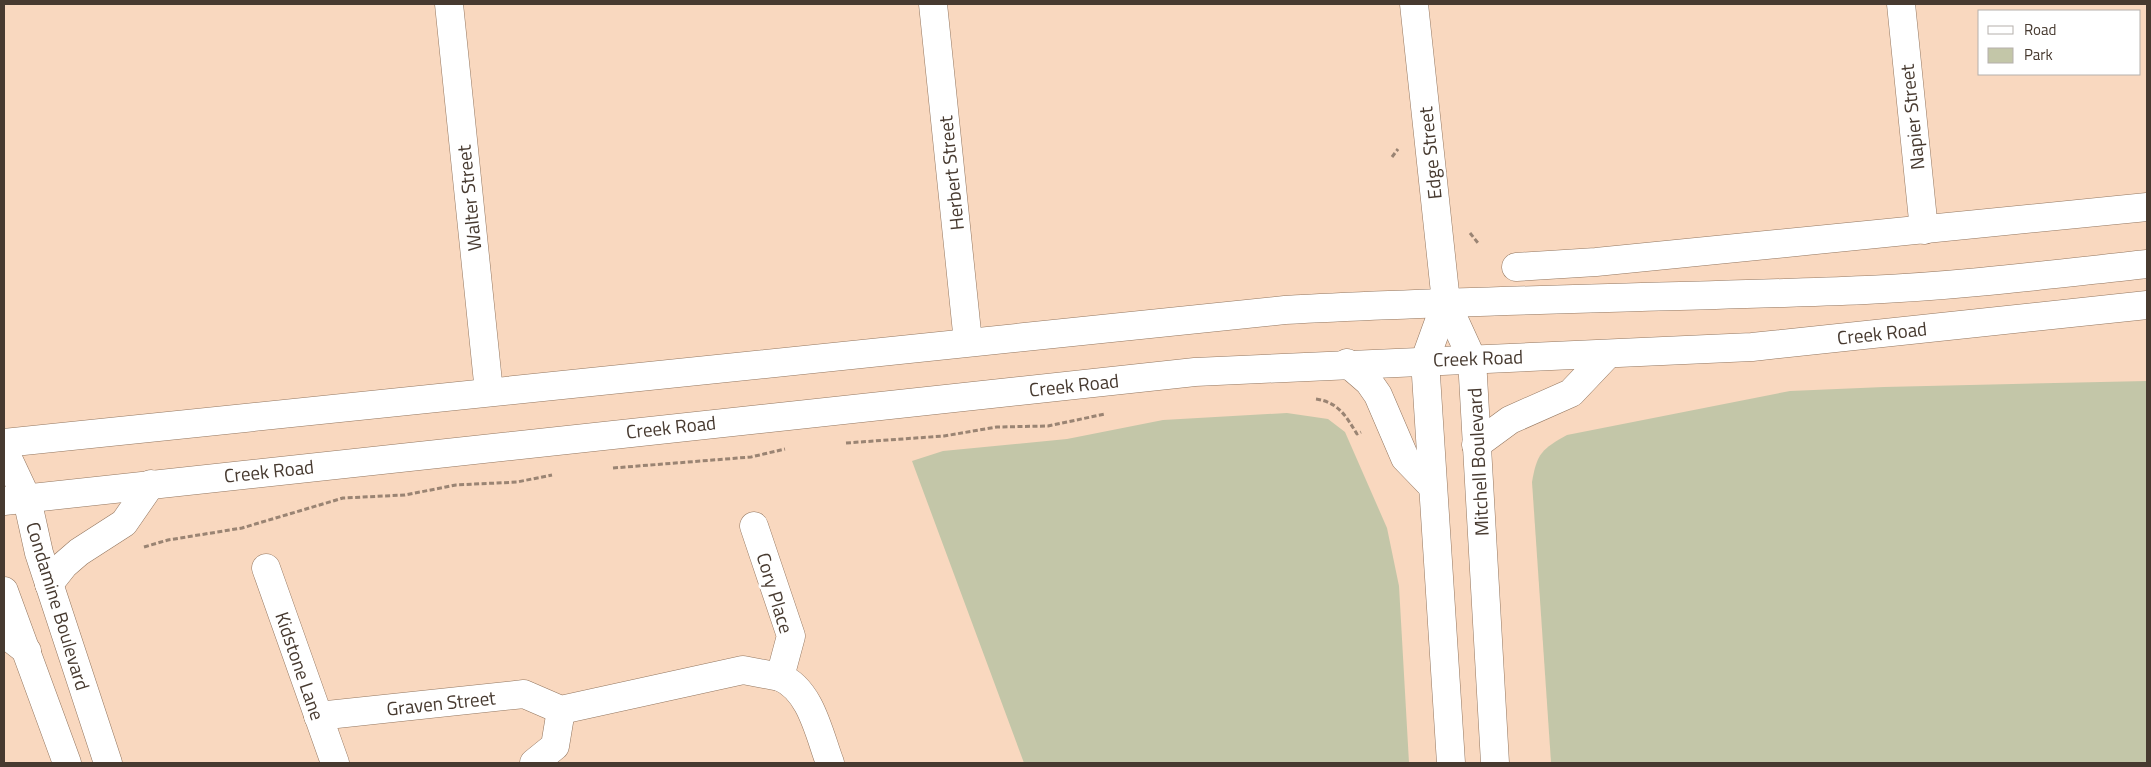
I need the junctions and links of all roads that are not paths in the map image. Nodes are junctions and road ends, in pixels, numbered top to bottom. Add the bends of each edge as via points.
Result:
1 (449, 4) edge
2 (934, 4) edge
3 (1414, 4) edge
4 (1901, 4) edge
5 (2147, 207) edge
6 (1924, 230) junction
7 (2147, 264) edge
8 (1516, 267) dead end
9 (1446, 302) junction
10 (2147, 305) edge
11 (968, 342) junction
12 (1608, 354) junction
13 (1472, 358) junction
14 (1425, 360) junction
15 (1347, 364) junction
16 (489, 392) junction
17 (4, 443) edge
18 (1476, 445) junction
19 (4, 450) edge
20 (151, 484) junction
21 (1432, 486) junction
22 (15, 500) edge
23 (754, 526) dead end
24 (266, 568) dead end
25 (49, 584) junction
26 (4, 591) edge
27 (4, 633) edge
28 (27, 651) junction
29 (780, 677) junction
30 (561, 710) junction
31 (318, 716) junction
32 (67, 763) edge
33 (108, 763) edge
34 (335, 763) edge
35 (534, 763) edge
36 (830, 763) edge
37 (1451, 763) edge
38 (1495, 763) edge

1 - 16 main road, Walter Street
2 - 11 main road, Herbert Street
3 - 9 main road, Edge Street
4 - 6 main road, Napier Street
5 - 6 main road
6 - 8 main road
7 - 9 main road via 1957,285 1868,290
9 - 11 main road via 1285,310
9 - 13 main road, Mitchell Boulevard
9 - 14 main road
10 - 12 main road, Creek Road via 1752,347
11 - 16 main road
12 - 13 main road, Creek Road
12 - 18 main road via 1571,393 1510,420
13 - 14 main road, Creek Road
13 - 18 main road, Mitchell Boulevard
14 - 15 main road, Creek Road
14 - 21 main road
15 - 20 main road, Creek Road via 1195,372
15 - 21 main road via 1369,382 1378,395 1405,458
16 - 17 main road
18 - 38 main road, Mitchell Boulevard
19 - 22 main road, Condamine Boulevard
20 - 22 main road, Creek Road
20 - 25 main road via 124,523 79,552
21 - 37 main road
22 - 25 main road, Condamine Boulevard
23 - 29 main road, Cory Place via 791,636
24 - 31 main road, Kidstone Lane
25 - 33 main road, Condamine Boulevard
26 - 28 main road
27 - 28 main road
28 - 32 main road
29 - 30 main road via 743,670
29 - 36 main road via 791,682 808,704
30 - 31 main road, Graven Street via 524,694
30 - 35 main road via 555,746
31 - 34 main road, Kidstone Lane

